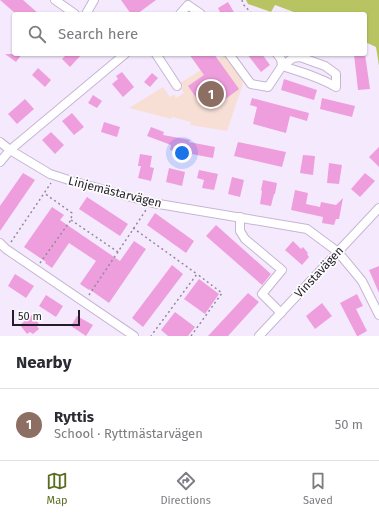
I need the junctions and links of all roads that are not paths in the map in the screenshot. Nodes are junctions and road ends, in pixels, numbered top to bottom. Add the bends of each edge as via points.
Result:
1 (55, 0) edge
2 (94, 0) edge
3 (72, 12) edge
4 (87, 12) edge
5 (182, 12) edge
6 (197, 12) edge
7 (119, 56) edge
8 (157, 56) edge
9 (230, 56) edge
10 (279, 56) edge
11 (282, 66) junction
12 (177, 86) dead end
13 (0, 142) edge
14 (10, 150) junction
15 (0, 162) edge
16 (379, 208) edge
17 (240, 218) junction
18 (3, 246) edge
19 (338, 252) junction
20 (281, 313) junction
21 (379, 315) edge
22 (134, 336) edge
23 (259, 336) edge

1 - 3 street
2 - 4 street
5 - 6 street via 188,6
7 - 14 street
8 - 12 street
9 - 11 street via 251,84 268,87
10 - 11 street
11 - 11 street via 327,82 336,87 336,74 325,66 300,57 293,58
13 - 14 street, Linjemästarvägen
14 - 15 street
14 - 17 street, Linjemästarvägen via 55,176 151,202
16 - 19 street, Vinstavägen
17 - 19 street, Linjemästarvägen via 307,229
17 - 20 street via 240,231 245,239 282,270 262,294
18 - 22 street
19 - 20 street, Vinstavägen
19 - 21 street, Linjemästarvägen via 362,282
20 - 23 street, Vinstavägen

